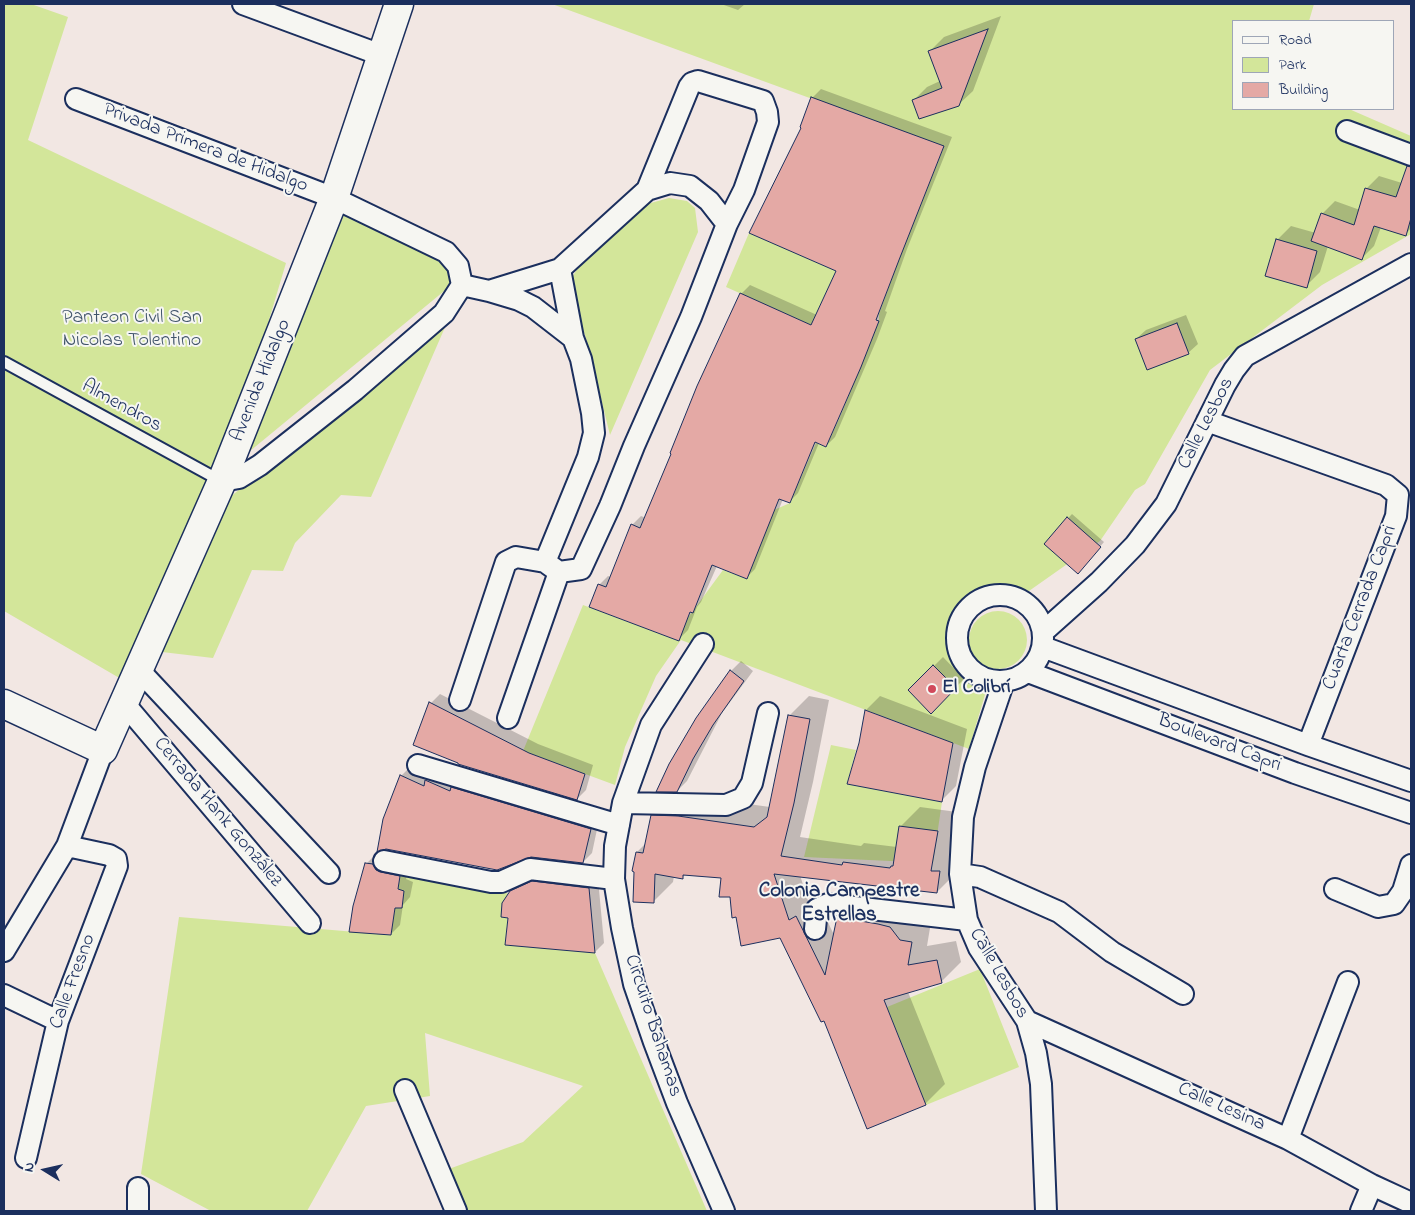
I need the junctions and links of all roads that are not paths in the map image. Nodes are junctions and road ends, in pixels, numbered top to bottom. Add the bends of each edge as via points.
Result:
1 (243, 4) edge
2 (399, 4) edge
3 (381, 55) junction
4 (76, 99) dead end
5 (1347, 131) dead end
6 (1411, 155) edge
7 (647, 190) junction
8 (334, 198) junction
9 (727, 224) junction
10 (1411, 264) edge
11 (560, 269) junction
12 (462, 285) junction
13 (489, 291) junction
14 (574, 338) junction
15 (4, 362) edge
16 (1207, 421) junction
17 (222, 481) junction
18 (552, 567) junction
19 (1043, 639) junction
20 (703, 644) dead end
21 (138, 669) junction
22 (1028, 672) junction
23 (1004, 682) junction
24 (460, 700) dead end
25 (123, 702) junction
26 (4, 704) edge
27 (768, 714) dead end
28 (508, 718) dead end
29 (1308, 745) junction
30 (103, 750) junction
31 (418, 765) dead end
32 (1411, 781) edge
33 (623, 803) junction
34 (1411, 812) edge
35 (619, 824) junction
36 (67, 846) junction
37 (384, 861) dead end
38 (1411, 865) edge
39 (329, 873) dead end
40 (960, 874) junction
41 (614, 879) junction
42 (1335, 889) dead end
43 (967, 920) junction
44 (310, 924) dead end
45 (815, 929) dead end
46 (4, 951) edge
47 (1348, 982) dead end
48 (1183, 994) dead end
49 (4, 995) edge
50 (58, 1021) junction
51 (1027, 1022) junction
52 (405, 1090) dead end
53 (1288, 1138) junction
54 (26, 1158) dead end
55 (1372, 1185) junction
56 (138, 1188) dead end
57 (1411, 1203) edge
58 (454, 1210) edge
59 (138, 1211) edge
60 (724, 1211) edge
61 (1046, 1211) edge
62 (1361, 1211) edge

1 - 3 street
2 - 3 street, Avenida Hidalgo
3 - 8 street, Avenida Hidalgo
4 - 8 street, Privada Primera de Hidalgo
5 - 6 street
7 - 9 street via 670,183 690,186 709,201
7 - 9 street via 692,83 698,81 763,101 768,122 744,190
7 - 11 street
8 - 12 street, Privada Primera de Hidalgo via 446,252 458,266
8 - 17 street, Avenida Hidalgo
9 - 18 street via 691,317 580,569
10 - 16 street, Calle Lesbos via 1245,356
11 - 13 street
11 - 14 street
12 - 13 street
12 - 17 street via 444,313 355,390 260,465 239,478
13 - 14 street via 533,307
14 - 18 street via 594,433
15 - 17 lane, Almendros
16 - 19 street, Calle Lesbos via 1166,504 1135,545
16 - 29 street, Cuarta Cerrada Capri via 1386,485 1398,495 1396,516
17 - 21 street, Avenida Hidalgo
18 - 24 street via 516,556 506,562
18 - 28 street
19 - 22 street via 1037,660
19 - 23 street via 1039,618 1018,598 990,596 966,611 959,624 959,652 976,675
19 - 29 street, Boulevard Capri
20 - 33 street, Circuito Bahamas via 651,725
21 - 25 street, Avenida Hidalgo
21 - 39 street
22 - 23 street
22 - 34 street, Boulevard Capri via 1295,774
23 - 40 street, Calle Lesbos via 975,766 962,817
25 - 30 street, Avenida Hidalgo
25 - 44 street, Cerrada Hank González
26 - 30 street
27 - 33 street via 752,783 743,798 726,806
29 - 32 street, Boulevard Capri
30 - 36 street
31 - 35 street
33 - 35 street, Circuito Bahamas
35 - 41 street, Circuito Bahamas
36 - 46 street
36 - 50 street, Calle Fresno via 109,855 116,859 117,866
37 - 41 street via 491,882 501,882 530,869
38 - 42 street via 1403,891 1394,904 1378,906
40 - 43 street, Calle Lesbos
40 - 48 street via 980,877 1059,912 1112,952
41 - 60 street, Circuito Bahamas via 634,984 677,1103
43 - 45 street via 828,904 817,909
43 - 51 street, Calle Lesbos via 979,948
47 - 53 street
49 - 50 street
50 - 54 street, Calle Fresno
51 - 53 street, Calle Lesina
51 - 61 street, Calle Lesbos via 1041,1084
52 - 58 street
53 - 55 street, Calle Lesina
55 - 57 street, Calle Lesina
55 - 62 street
56 - 59 street

